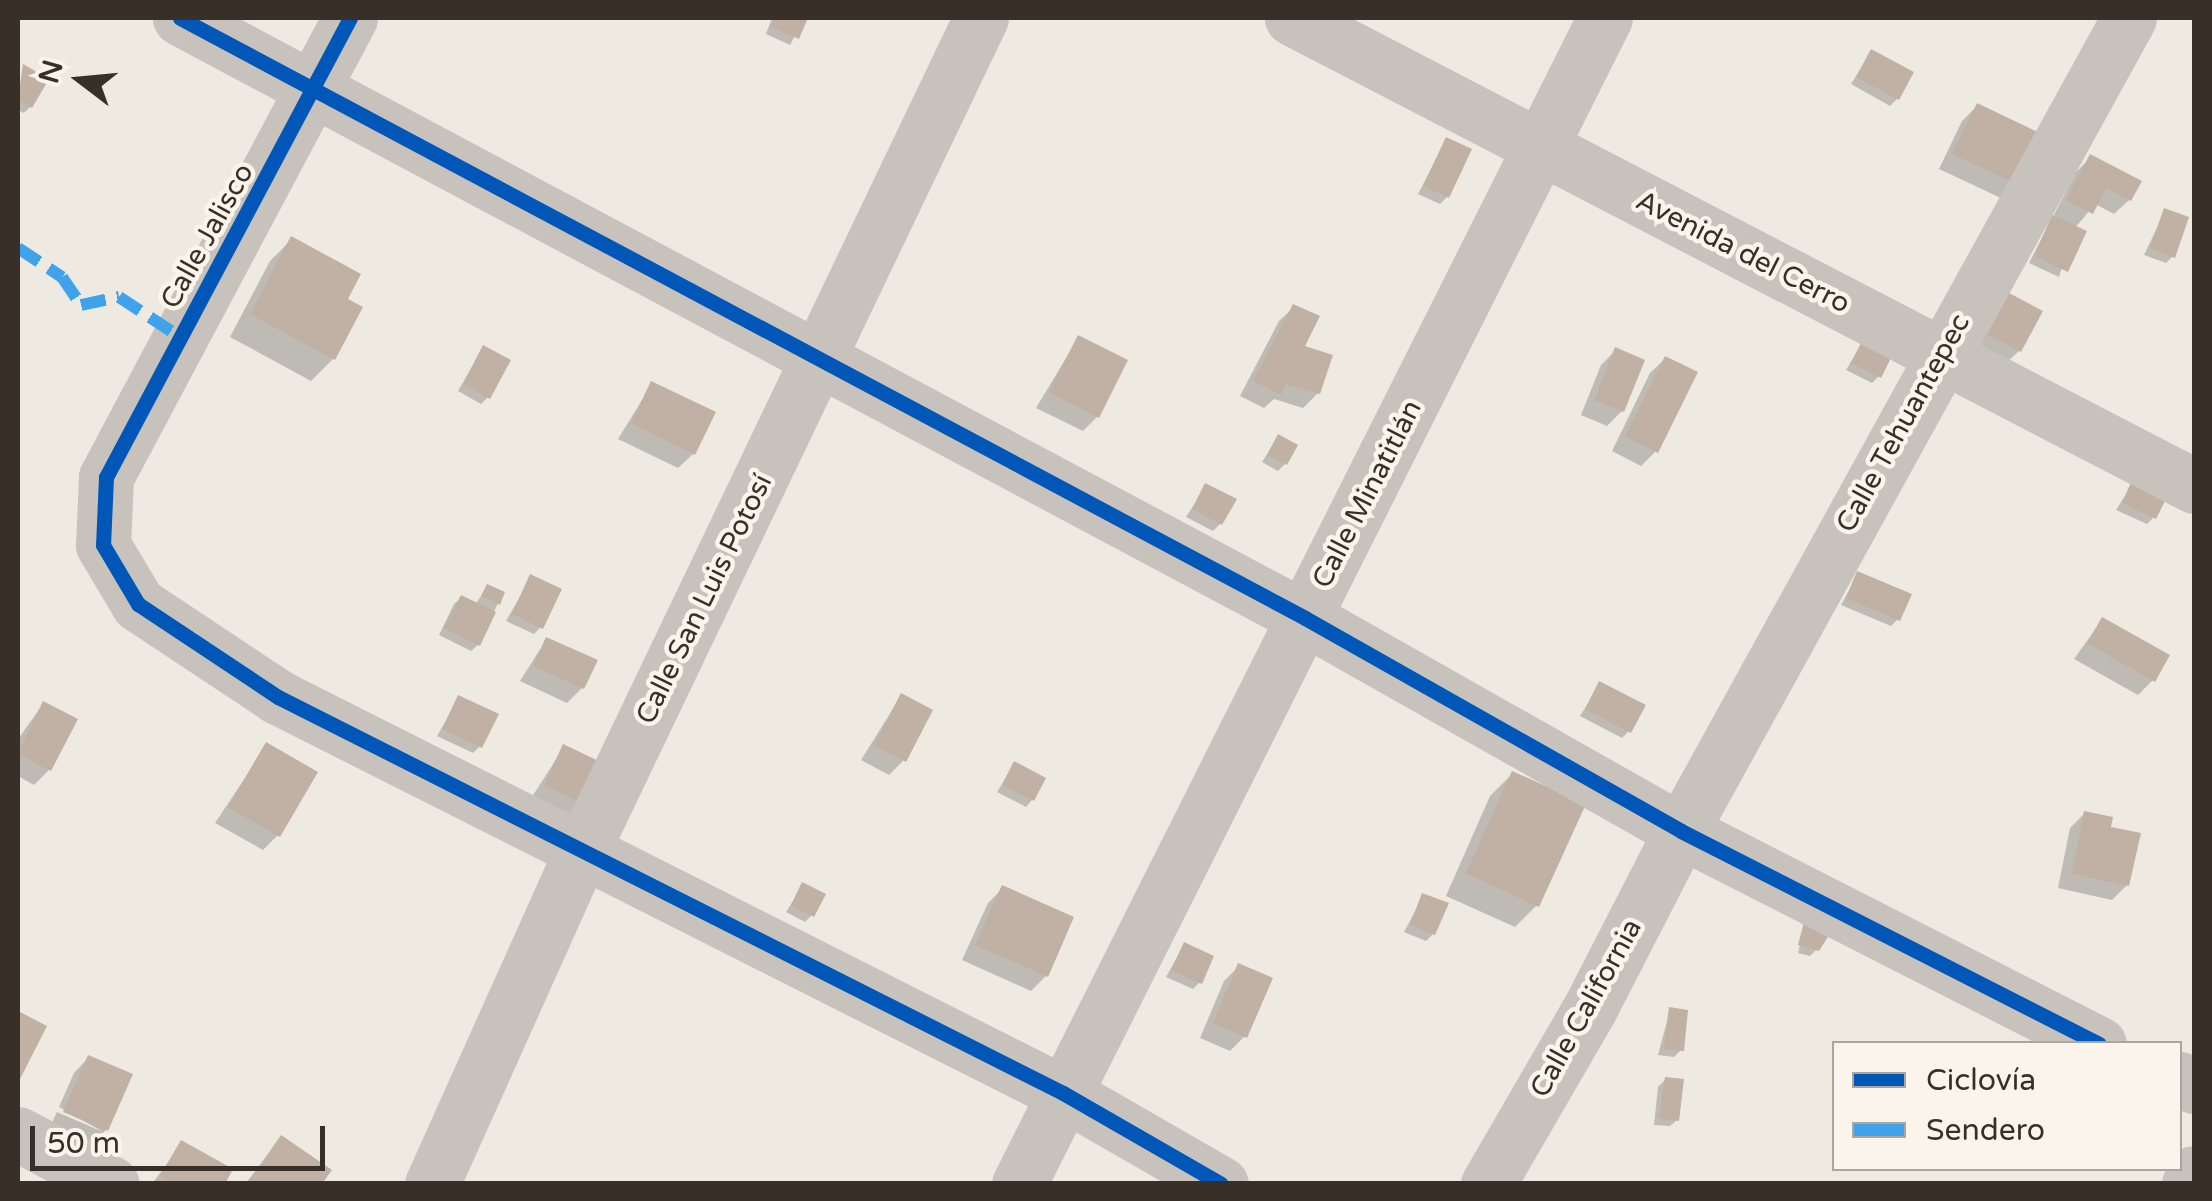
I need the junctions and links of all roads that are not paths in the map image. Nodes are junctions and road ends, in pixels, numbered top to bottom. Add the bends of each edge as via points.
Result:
1 (180, 18) edge
2 (350, 18) edge
3 (982, 18) edge
4 (1292, 18) edge
5 (1605, 18) edge
6 (2129, 18) edge
7 (316, 87) junction
8 (1540, 147) junction
9 (1941, 353) junction
10 (822, 359) junction
11 (2194, 486) edge
12 (1305, 618) junction
13 (1681, 831) junction
14 (582, 851) junction
15 (2093, 1041) edge
16 (1063, 1093) junction
17 (18, 1134) edge
18 (2194, 1174) edge
19 (112, 1184) edge
20 (432, 1184) edge
21 (1019, 1184) edge
22 (1221, 1184) edge
23 (1488, 1184) edge
24 (2189, 1184) edge

1 - 7 street
2 - 7 street, Calle Jalisco
3 - 10 street, Calle San Luis Potosí
4 - 8 street, Avenida del Cerro
5 - 8 street, Calle Minatitlán
6 - 9 street, Calle Tehuantepec
7 - 10 street
7 - 14 street, Calle Jalisco via 106,476 104,546 138,604 278,697
8 - 9 street, Avenida del Cerro
8 - 12 street, Calle Minatitlán
9 - 11 street, Avenida del Cerro
9 - 13 street, Calle Tehuantepec
10 - 12 street
10 - 14 street, Calle San Luis Potosí
12 - 13 street
12 - 16 street, Calle Minatitlán
13 - 15 street
13 - 23 street, Calle California via 1589,1010
14 - 16 street
14 - 20 street, Calle San Luis Potosí
16 - 21 street, Calle Minatitlán
16 - 22 street
17 - 19 street
18 - 24 street

